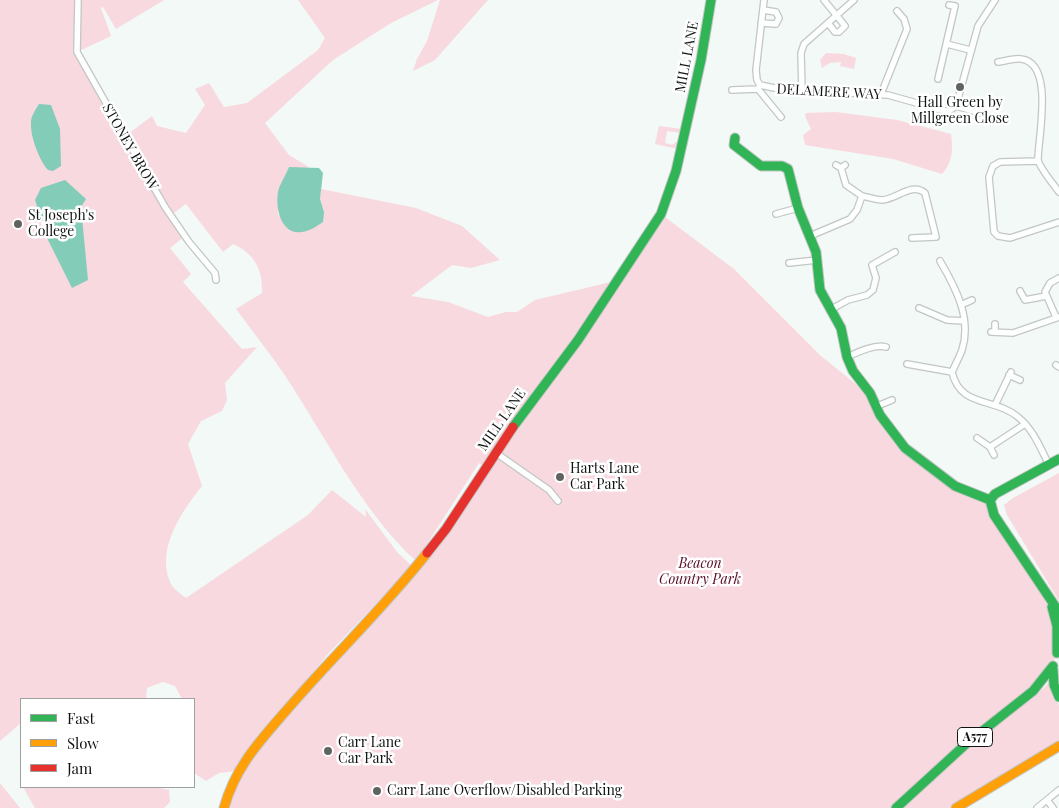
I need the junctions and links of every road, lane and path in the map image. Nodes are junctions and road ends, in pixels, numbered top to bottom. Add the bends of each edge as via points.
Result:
1 (78, 0) edge
2 (711, 0) edge
3 (764, 0) edge
4 (824, 0) edge
5 (854, 0) edge
6 (995, 0) edge
7 (954, 5) dead end
8 (763, 10) junction
9 (897, 11) dead end
10 (838, 14) junction
11 (761, 23) junction
12 (828, 23) junction
13 (947, 44) junction
14 (970, 50) junction
15 (998, 62) dead end
16 (938, 81) dead end
17 (759, 87) junction
18 (732, 90) dead end
19 (802, 91) junction
20 (881, 94) junction
21 (956, 106) junction
22 (981, 113) dead end
23 (781, 117) dead end
24 (732, 139) dead end
25 (1038, 161) junction
26 (841, 166) dead end
27 (1059, 192) edge
28 (862, 196) junction
29 (798, 208) junction
30 (775, 214) dead end
31 (1059, 222) edge
32 (810, 236) junction
33 (912, 238) dead end
34 (894, 254) dead end
35 (817, 260) junction
36 (939, 261) dead end
37 (789, 263) dead end
38 (1059, 278) edge
39 (216, 280) dead end
40 (1020, 291) dead end
41 (1046, 296) junction
42 (972, 300) dead end
43 (961, 305) junction
44 (918, 307) dead end
45 (830, 310) junction
46 (1058, 317) edge
47 (964, 321) junction
48 (995, 324) dead end
49 (883, 344) dead end
50 (847, 357) junction
51 (910, 361) dead end
52 (952, 372) junction
53 (1020, 380) dead end
54 (893, 401) dead end
55 (995, 405) junction
56 (875, 406) junction
57 (1025, 424) junction
58 (977, 438) dead end
59 (990, 447) junction
60 (496, 452) junction
61 (994, 455) dead end
62 (1059, 459) edge
63 (1049, 465) junction
64 (990, 500) junction
65 (558, 501) dead end
66 (1050, 602) junction
67 (1059, 612) edge
68 (1058, 651) edge
69 (1053, 666) junction
70 (1059, 697) edge
71 (1059, 746) edge
72 (1059, 790) edge
73 (1047, 800) junction
74 (224, 808) edge
75 (896, 808) edge
76 (956, 808) edge
77 (1037, 808) edge
78 (1053, 808) edge

1 - 39 street, STONEY BROW via 77,52 165,207 215,273
2 - 60 street, MILL LANE via 676,171 661,214 578,340
3 - 8 street
4 - 10 street
5 - 10 street
6 - 14 street via 978,26
7 - 13 street
8 - 11 street
8 - 11 street via 776,12 779,18 776,24
9 - 20 street via 907,29
10 - 12 street
10 - 12 street via 845,26 839,32 835,32
11 - 17 street via 756,70
12 - 19 street via 801,48
13 - 14 street
13 - 16 street
14 - 21 street
15 - 25 street via 1020,58 1036,69 1042,106
17 - 18 street, DELAMERE WAY
17 - 19 street, DELAMERE WAY
17 - 23 street
19 - 20 street, DELAMERE WAY
20 - 21 street, DELAMERE WAY via 945,111
21 - 22 street
24 - 29 street via 740,150 761,166 786,166 796,191
25 - 27 street
25 - 31 street via 1000,162 993,166 989,177 994,232 1010,238
26 - 28 street via 846,185
28 - 32 street via 850,219
28 - 33 street via 882,200 911,189 922,190 928,198 937,239
29 - 30 street
29 - 32 street
32 - 35 street
34 - 45 street via 870,263 876,278 873,290
35 - 37 street
35 - 45 street via 820,290
36 - 43 street via 955,287
38 - 41 street via 1046,287
40 - 41 street via 1025,302
41 - 46 street
42 - 43 street
43 - 47 street
44 - 47 street via 947,320
45 - 50 street via 841,328
46 - 48 street via 1013,333 993,332
47 - 52 street via 963,348
49 - 50 street
50 - 56 street
51 - 52 street via 927,369
52 - 55 street via 956,385 965,396
53 - 55 street via 1010,374
54 - 56 street
55 - 57 street
56 - 64 street via 890,430 919,460 955,486
57 - 59 street
57 - 63 street
58 - 59 street
59 - 61 street
60 - 65 street via 549,490
60 - 74 street, MILL LANE via 418,567 312,680 247,757 230,786
62 - 63 street
63 - 64 street via 995,494
64 - 66 street, A577 via 994,515
66 - 67 street, A577
66 - 68 street, A577 via 1057,620
68 - 69 street, A577
69 - 70 street, A577 via 1052,677
69 - 75 street, A577 via 1040,687 984,729
71 - 76 street
72 - 73 street
73 - 77 street
73 - 78 street

